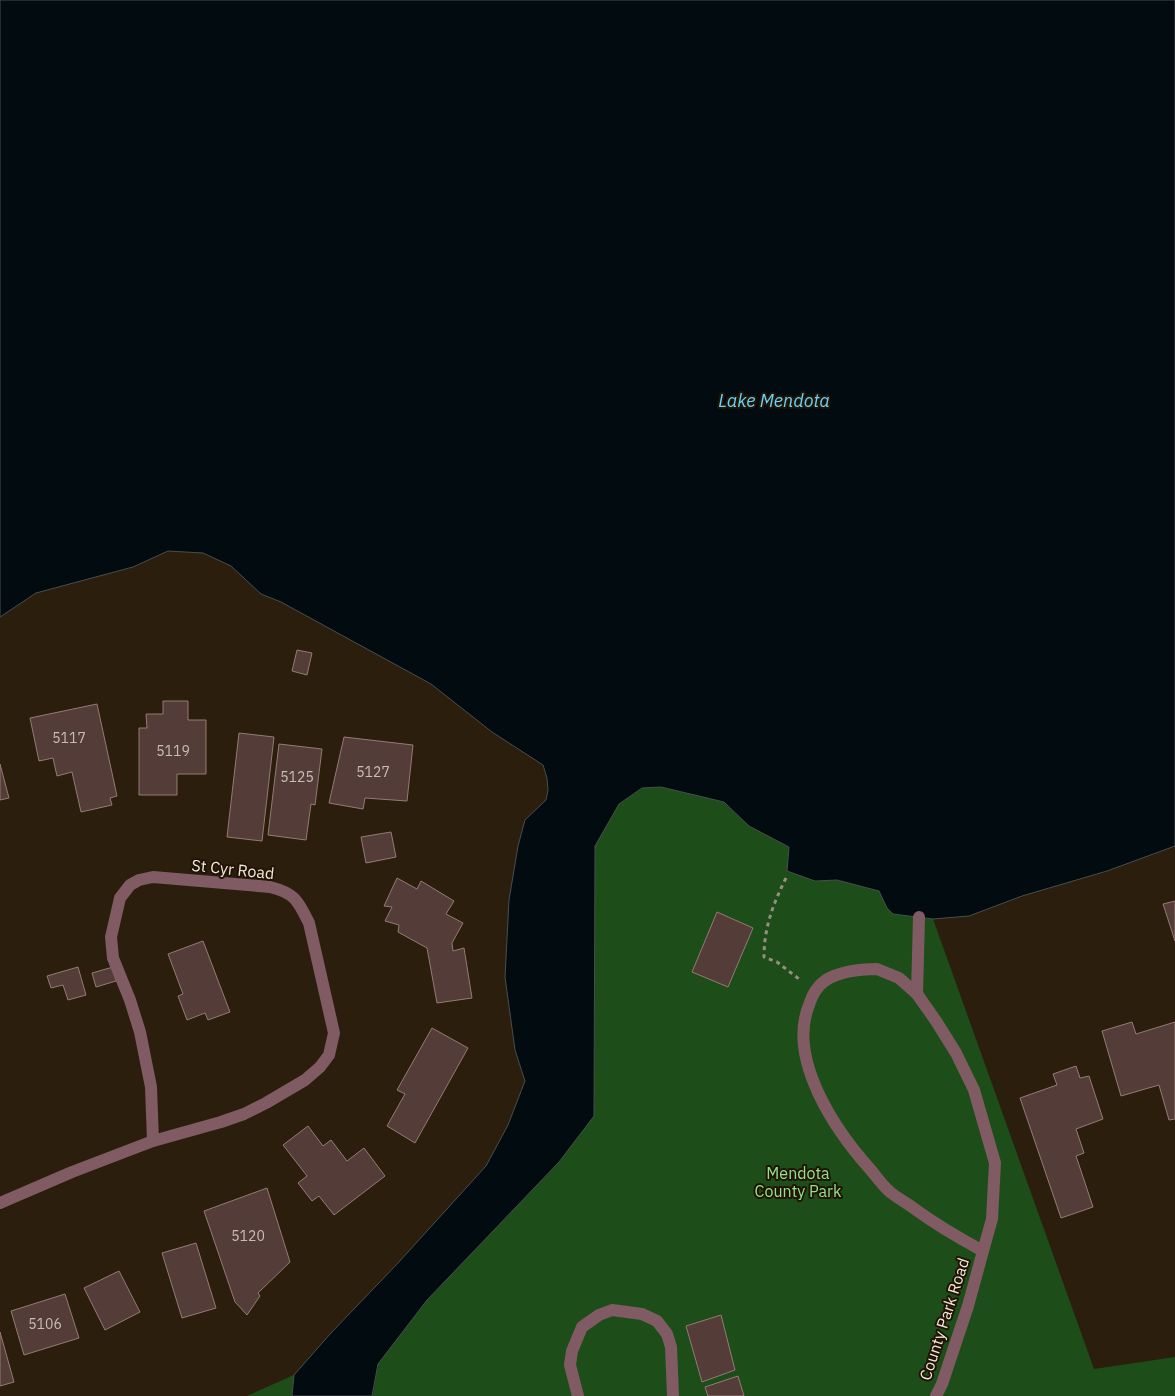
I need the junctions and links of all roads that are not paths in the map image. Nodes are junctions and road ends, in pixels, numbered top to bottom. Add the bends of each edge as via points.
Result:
1 (919, 918) dead end
2 (917, 994) junction
3 (153, 1141) junction
4 (0, 1203) edge
5 (983, 1251) junction
6 (578, 1396) edge
7 (672, 1396) edge
8 (936, 1396) edge

1 - 2 street
2 - 5 street, County Park Road via 956,1053 970,1083 995,1163 992,1219
2 - 5 street, County Park Road via 899,978 878,969 855,970 826,980 814,992 804,1016 804,1044 809,1070 835,1124 889,1191 946,1231
3 - 3 street, St Cyr Road via 244,1114 305,1080 329,1055 334,1033 313,939 309,923 293,896 270,887 153,877 130,885 120,898 111,932 113,958 140,1032 151,1086
3 - 4 street, St Cyr Road
5 - 8 street, County Park Road via 968,1306
6 - 7 street via 570,1365 572,1351 582,1327 612,1310 642,1314 657,1321 667,1334

